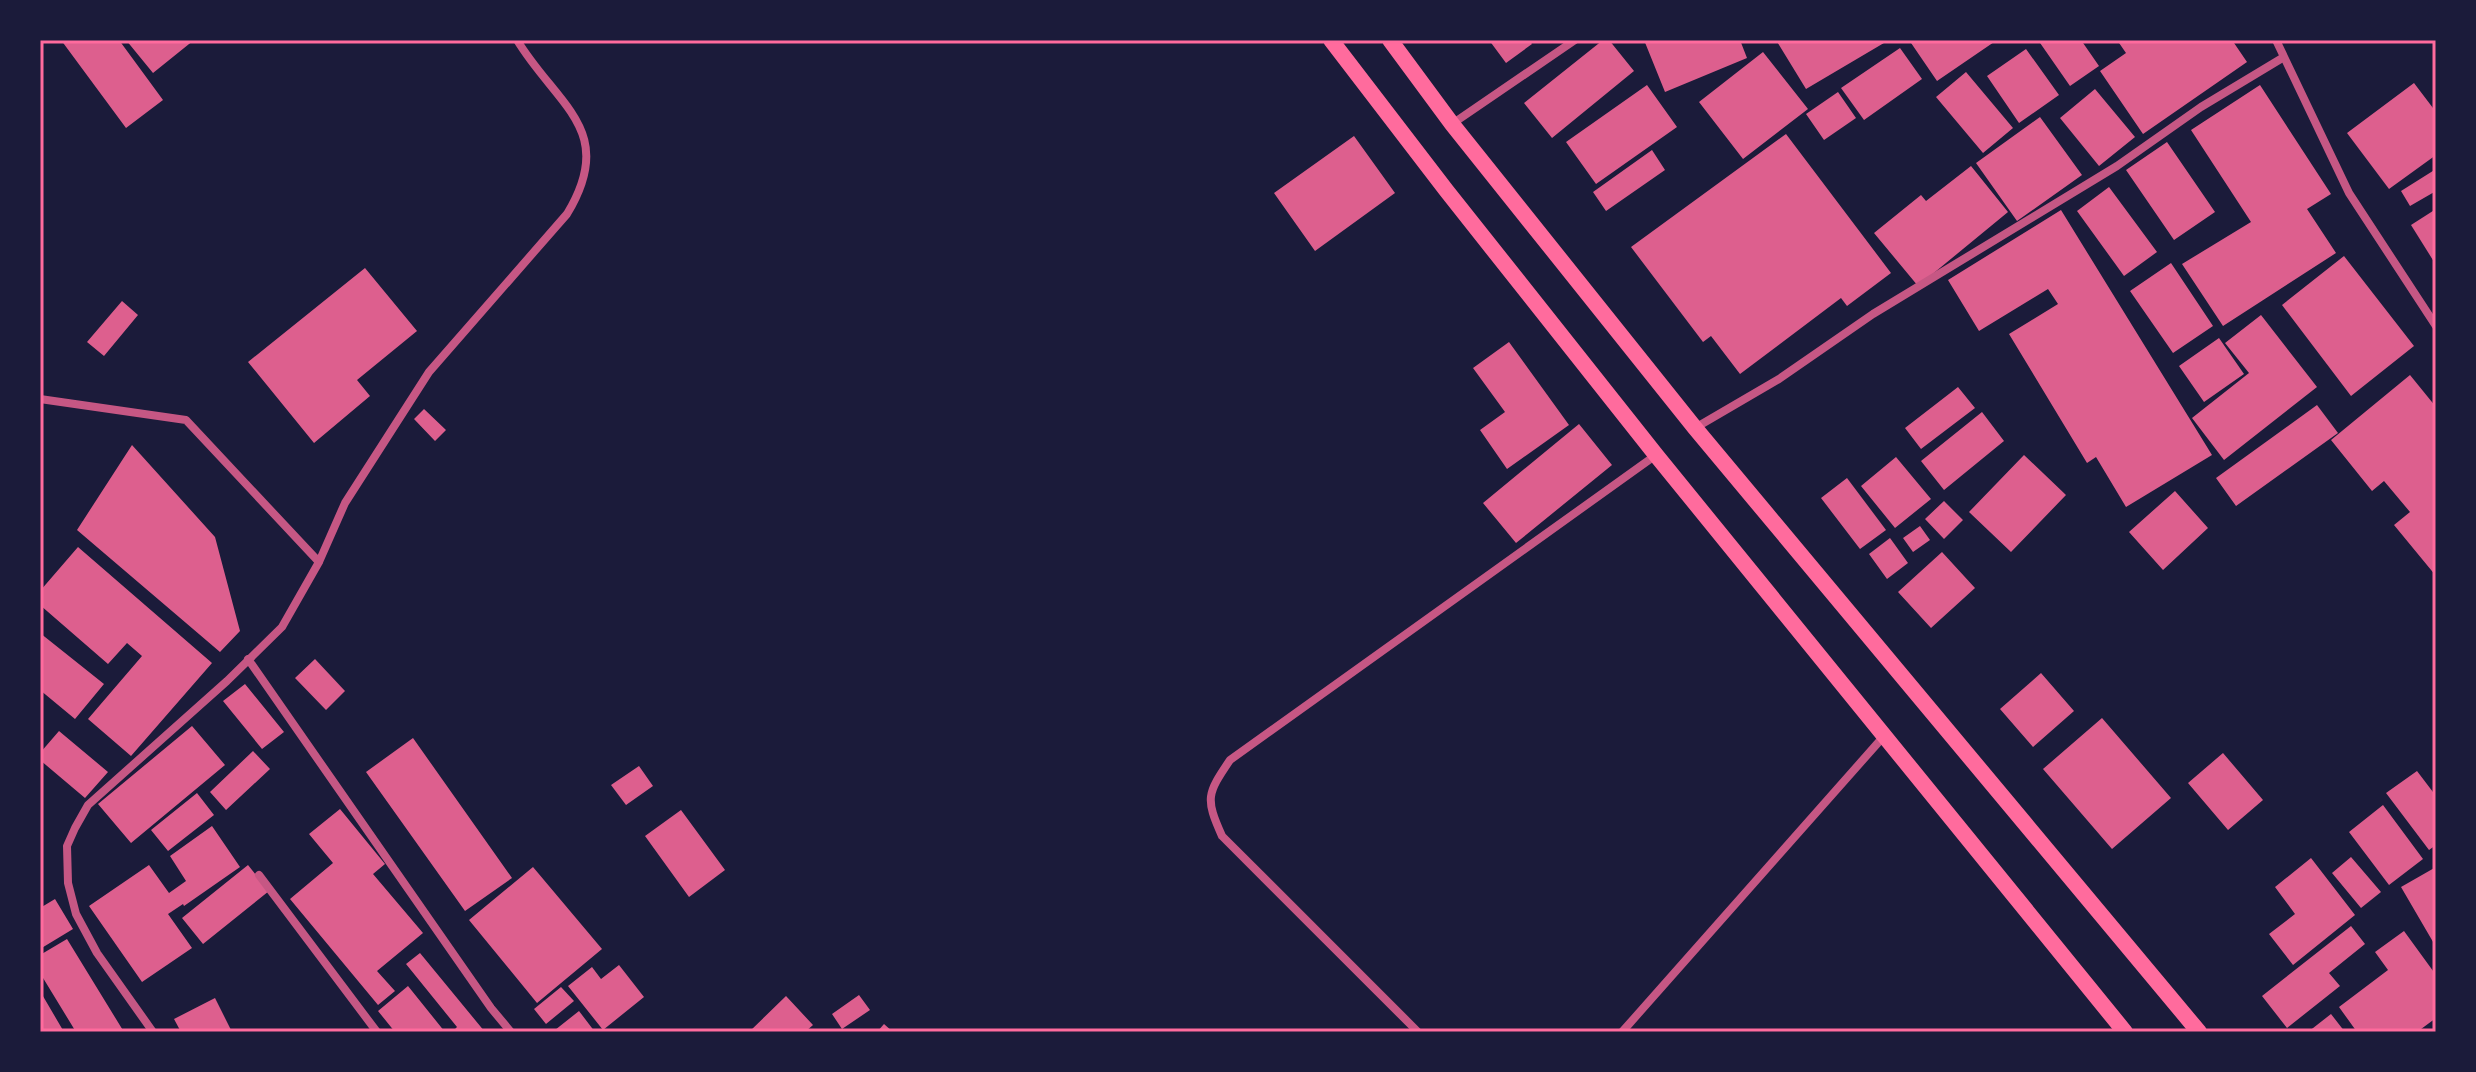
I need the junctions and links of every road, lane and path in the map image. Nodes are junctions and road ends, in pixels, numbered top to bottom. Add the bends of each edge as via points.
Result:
1 (517, 40) edge
2 (1331, 40) edge
3 (1390, 40) edge
4 (1575, 40) edge
5 (2276, 40) edge
6 (2284, 57) junction
7 (1452, 124) junction
8 (2436, 326) edge
9 (40, 399) edge
10 (1695, 428) junction
11 (1656, 455) junction
12 (319, 562) junction
13 (248, 659) junction
14 (1884, 736) junction
15 (259, 875) dead end
16 (153, 1032) edge
17 (377, 1032) edge
18 (511, 1032) edge
19 (1418, 1032) edge
20 (1622, 1032) edge
21 (2125, 1032) edge
22 (2199, 1032) edge

1 - 12 street via 585,138 588,157 579,194 429,372 345,503
2 - 11 main road
3 - 7 main road
4 - 7 street
5 - 6 street
6 - 8 street via 2349,193
6 - 10 street
7 - 10 main road
9 - 12 street via 186,420
10 - 22 main road
11 - 14 main road
11 - 19 street via 1230,760 1212,786 1209,808 1222,836
12 - 13 street via 282,627
13 - 16 street via 88,805 67,846 76,914
13 - 18 street
14 - 20 street
14 - 21 main road
15 - 17 street

